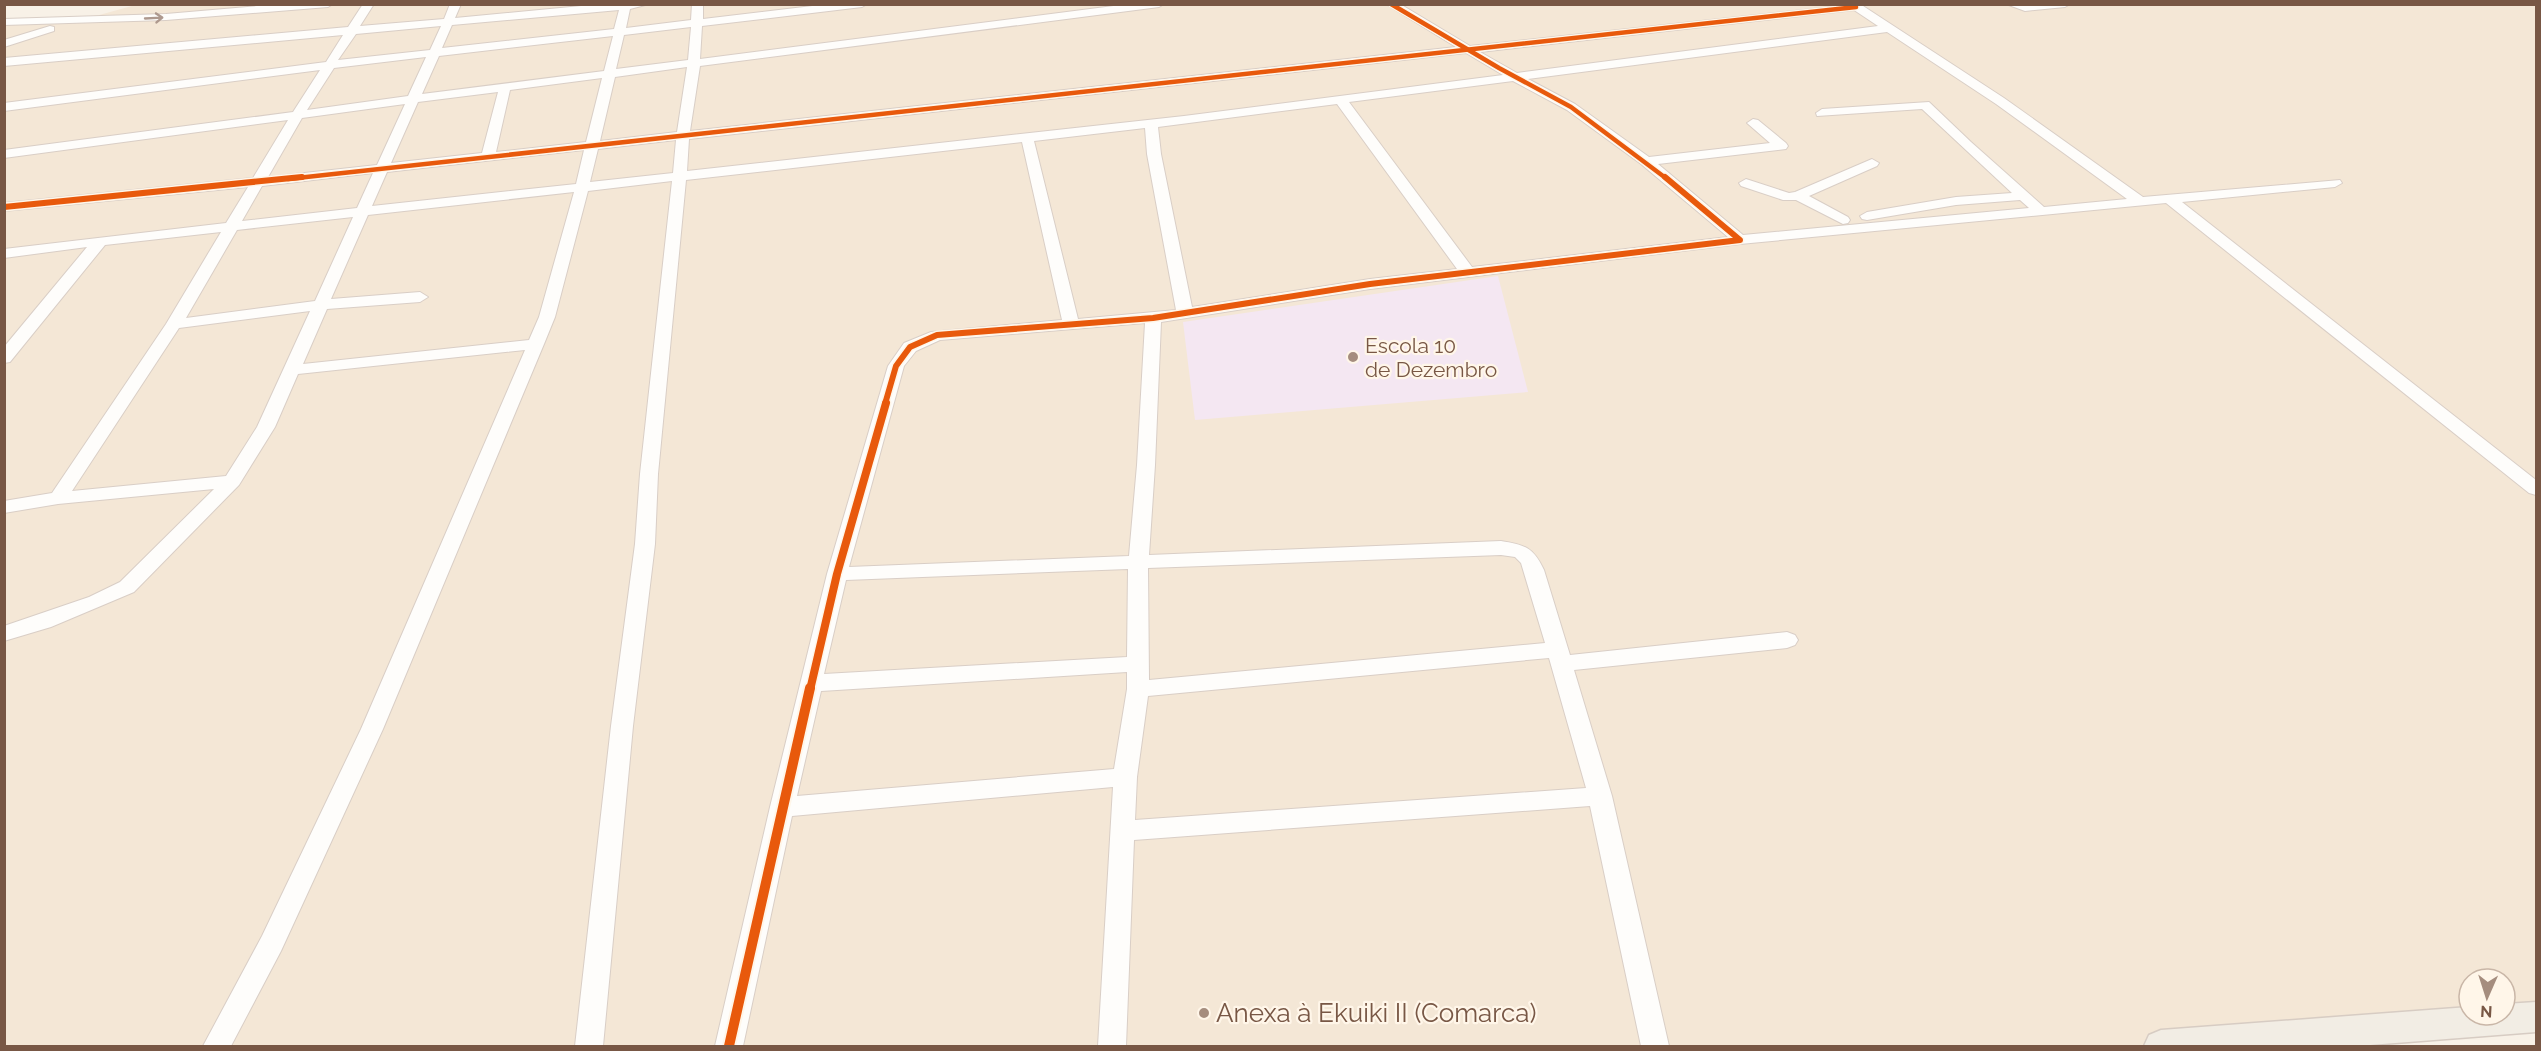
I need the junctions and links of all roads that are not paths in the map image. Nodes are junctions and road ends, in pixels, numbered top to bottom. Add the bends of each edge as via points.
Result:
1 (139, 4) edge
2 (328, 4) edge
3 (369, 4) edge
4 (456, 4) edge
5 (644, 4) edge
6 (862, 4) edge
7 (1158, 4) edge
8 (1391, 4) edge
9 (2011, 4) edge
10 (2065, 4) edge
11 (626, 5) edge
12 (1854, 6) edge
13 (698, 13) edge
14 (9, 22) edge
15 (74, 22) junction
16 (449, 22) junction
17 (1890, 28) junction
18 (351, 31) junction
19 (621, 31) junction
20 (1470, 51) junction
21 (434, 52) junction
22 (4, 62) edge
23 (694, 63) junction
24 (328, 65) junction
25 (610, 74) junction
26 (1518, 76) junction
27 (505, 87) junction
28 (1340, 99) junction
29 (414, 100) junction
30 (4, 107) edge
31 (1822, 113) dead end
32 (297, 115) junction
33 (1753, 123) dead end
34 (1151, 124) junction
35 (683, 135) junction
36 (1027, 137) junction
37 (593, 145) junction
38 (4, 154) edge
39 (488, 156) junction
40 (1646, 161) junction
41 (1872, 163) dead end
42 (383, 167) junction
43 (679, 177) junction
44 (257, 182) junction
45 (1746, 183) dead end
46 (2335, 183) dead end
47 (582, 187) junction
48 (1798, 196) junction
49 (2022, 196) junction
50 (2168, 198) junction
51 (2139, 201) junction
52 (4, 207) edge
53 (2041, 211) junction
54 (364, 213) junction
55 (1843, 220) junction
56 (232, 228) junction
57 (1805, 234) junction
58 (1740, 240) junction
59 (100, 242) junction
60 (4, 254) edge
61 (1468, 273) junction
62 (420, 297) dead end
63 (320, 305) junction
64 (1185, 313) junction
65 (1153, 318) junction
66 (174, 324) junction
67 (1071, 325) junction
68 (536, 344) junction
69 (4, 358) edge
70 (290, 370) junction
71 (232, 481) junction
72 (2536, 489) edge
73 (58, 498) junction
74 (4, 507) edge
75 (1138, 563) junction
76 (837, 574) junction
77 (4, 634) edge
78 (1787, 640) dead end
79 (1560, 656) junction
80 (1138, 664) junction
81 (812, 683) junction
82 (1138, 689) junction
83 (1125, 777) junction
84 (1600, 796) junction
85 (782, 807) junction
86 (1123, 831) junction
87 (2536, 1017) edge
88 (217, 1047) edge
89 (589, 1047) edge
90 (729, 1047) edge
91 (1112, 1047) edge
92 (1655, 1047) edge
93 (2161, 1047) edge

1 - 15 street
15 -> 2 street
3 - 18 street
4 - 16 street
5 - 11 street
6 - 13 street
7 - 23 street
8 - 20 street
9 - 10 street via 2025,8
11 - 16 street
11 - 19 street
12 - 17 street
12 - 20 street
13 - 19 street
13 - 23 street
14 - 15 street
14 - 15 street via 4,44
16 - 18 street
16 - 21 street
17 - 26 street
17 - 51 street
18 - 22 street
18 - 24 street
19 - 21 street
19 - 25 street
20 - 26 street
20 - 35 street
21 - 24 street
21 - 29 street
23 - 25 street
23 - 35 street
24 - 30 street
24 - 32 street
25 - 27 street
25 - 37 street
26 - 28 street
26 - 40 street via 1571,107
27 - 29 street
27 - 39 street
28 - 34 street
28 - 61 street
29 - 32 street
29 - 42 street
31 - 49 street via 1925,105
32 - 38 street
32 - 44 street
33 - 40 street via 1781,146
34 - 36 street
34 - 64 street
35 - 37 street
35 - 43 street
36 - 43 street
36 - 67 street
37 - 39 street
37 - 47 street
39 - 42 street
40 - 58 street
41 - 48 street
42 - 44 street
42 - 54 street
43 - 47 street
43 - 89 street via 645,544
44 - 52 street
44 - 56 street
45 - 48 street via 1788,197
46 - 50 street
47 - 54 street
47 - 68 street via 557,287
48 - 55 street
49 - 53 street
49 - 55 street via 1956,201
50 - 51 street
50 - 72 street
51 - 53 street
53 - 57 street
54 - 56 street
54 - 63 street
55 - 57 street
56 - 59 street
56 - 66 street
57 - 58 street
58 - 61 street
59 - 60 street
59 - 69 street
61 - 64 street
62 - 63 street
63 - 66 street
63 - 70 street
64 - 65 street
65 - 67 street
65 - 75 street
66 - 73 street
67 - 76 street via 937,336 910,347 896,366
68 - 70 street
68 - 88 street via 372,729 272,943
70 - 71 street via 266,428
71 - 73 street
71 - 77 street via 127,586 85,606
73 - 74 street
75 - 76 street
75 - 79 street via 1288,554 1502,548 1523,551 1534,570
75 - 80 street
76 - 81 street
78 - 79 street
79 - 82 street
79 - 84 street
80 - 81 street
80 - 82 street
81 - 85 street
82 - 83 street
83 - 85 street
83 - 86 street
84 - 86 street
84 - 92 street
85 - 90 street
86 - 91 street
87 - 93 main road

